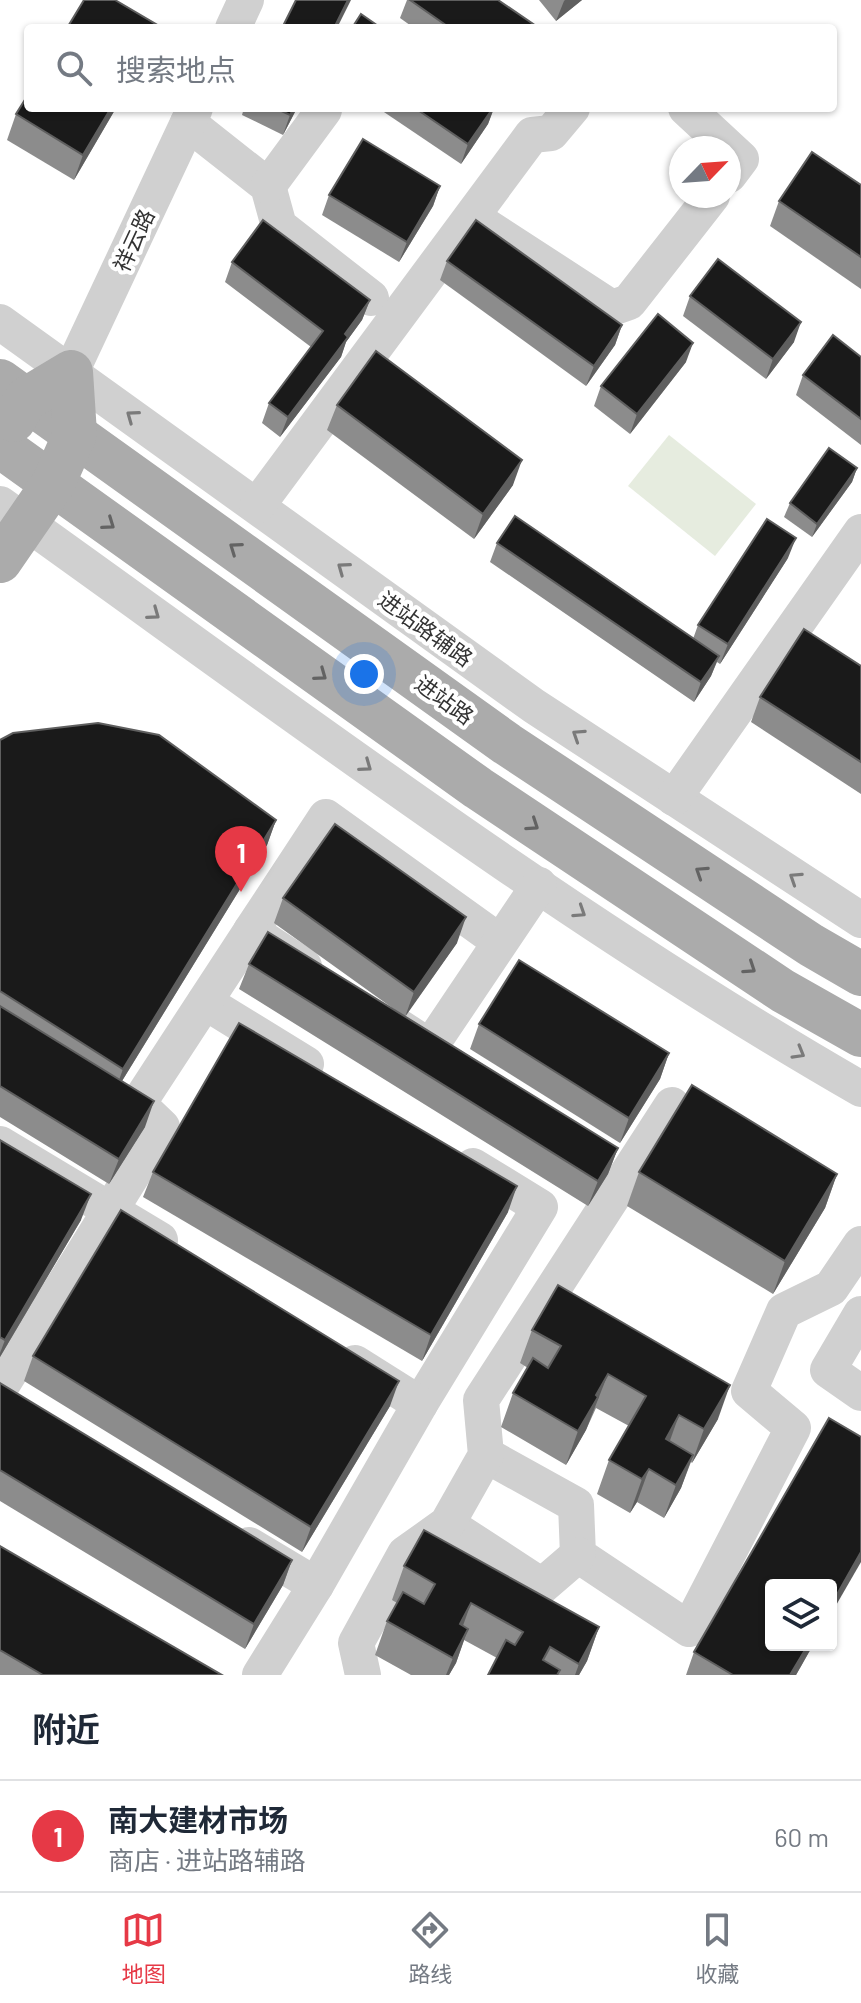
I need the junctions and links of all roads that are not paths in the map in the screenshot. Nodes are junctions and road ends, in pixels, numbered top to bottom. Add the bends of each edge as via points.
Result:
1 (246, 0) edge
2 (235, 24) edge
3 (323, 112) edge
4 (569, 112) edge
5 (690, 112) edge
6 (192, 116) edge
7 (716, 136) edge
8 (268, 186) junction
9 (703, 208) edge
10 (472, 217) junction
11 (371, 298) edge
12 (0, 322) edge
13 (71, 372) junction
14 (13, 390) edge
15 (75, 434) junction
16 (0, 446) edge
17 (53, 484) junction
18 (257, 506) junction
19 (13, 513) edge
20 (861, 532) edge
21 (0, 561) edge
22 (674, 798) junction
23 (539, 885) junction
24 (861, 920) edge
25 (251, 931) junction
26 (500, 942) junction
27 (861, 974) edge
28 (328, 981) edge
29 (205, 1002) junction
30 (379, 1014) edge
31 (861, 1035) edge
32 (339, 1084) edge
33 (861, 1089) edge
34 (672, 1105) dead end
35 (0, 1144) edge
36 (446, 1149) edge
37 (111, 1209) junction
38 (861, 1244) edge
39 (192, 1260) edge
40 (861, 1314) edge
41 (326, 1345) edge
42 (0, 1388) edge
43 (861, 1393) edge
44 (420, 1404) junction
45 (486, 1455) junction
46 (447, 1524) junction
47 (220, 1527) edge
48 (578, 1555) junction
49 (316, 1585) junction
50 (260, 1675) edge
51 (363, 1675) edge

1 - 2 street
3 - 8 street
4 - 10 street via 551,133 532,135
5 - 7 street
6 - 8 street
6 - 13 street, 祥云路
8 - 11 street via 279,226
9 - 10 street via 629,302 612,308
10 - 18 street via 380,365
12 - 13 street, 进站路辅路
13 - 14 main road
13 - 15 main road, 祥云路
18 -> 13 street, 进站路辅路
14 - 15 main road, 进站路
14 - 16 main road
15 - 17 main road, 祥云路
27 -> 15 main road, 进站路 via 507,744
16 - 17 main road
17 - 19 main road, 祥云路
17 -> 31 main road via 478,788 783,991
22 -> 18 street, 进站路辅路 via 534,706
19 - 21 main road, 祥云路
19 -> 23 street
20 - 22 street
24 -> 22 street, 进站路辅路
23 - 26 street
23 -> 33 street via 759,1030
25 - 26 street via 326,817
25 - 28 street
25 - 29 street
26 - 30 street via 430,1047
29 - 32 street
29 - 37 street via 138,1104 162,1127
34 - 45 street via 481,1400
35 - 37 street
36 - 44 street via 540,1207
37 - 39 street
37 - 42 street
38 - 48 street via 831,1288 784,1311 778,1324 749,1391 793,1428 689,1629
40 - 43 street via 828,1370
41 - 44 street
44 - 49 street
45 - 46 street
45 - 48 street via 576,1505
46 - 48 street via 542,1586
46 - 51 street via 405,1554 356,1643
47 - 49 street
49 - 50 street

